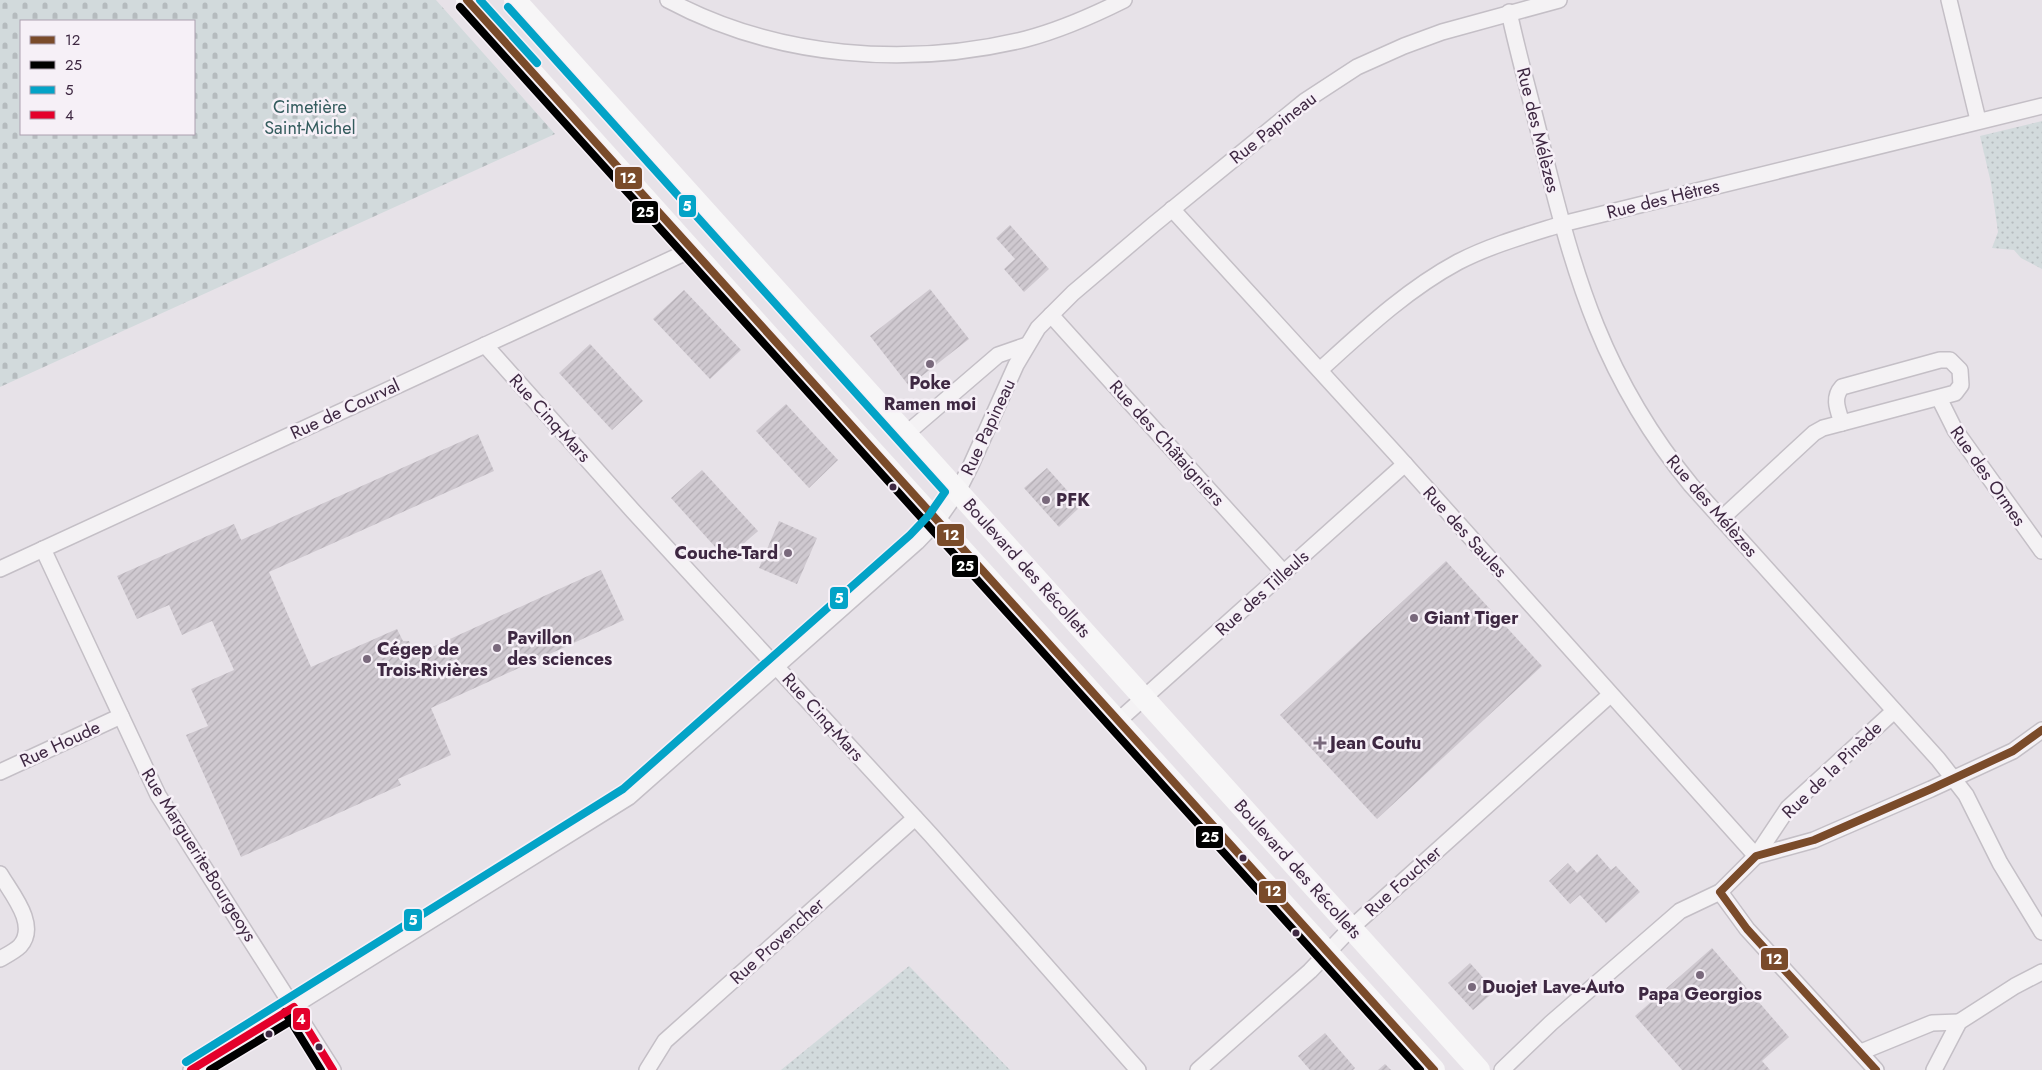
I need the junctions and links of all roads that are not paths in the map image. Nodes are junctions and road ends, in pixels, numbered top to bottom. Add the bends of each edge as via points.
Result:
1 (467, 0) edge
2 (515, 0) edge
3 (668, 0) edge
4 (1124, 0) edge
5 (1559, 0) edge
6 (1949, 0) edge
7 (1509, 12) junction
8 (2042, 106) edge
9 (1978, 120) junction
10 (1172, 209) junction
11 (1562, 224) junction
12 (691, 250) junction
13 (1051, 314) junction
14 (485, 345) junction
15 (1027, 345) junction
16 (1320, 370) junction
17 (1939, 398) junction
18 (1842, 423) junction
19 (906, 434) junction
20 (1405, 464) junction
21 (958, 490) junction
22 (1721, 519) junction
23 (937, 521) junction
24 (43, 549) junction
25 (2042, 551) edge
26 (0, 569) edge
27 (1284, 573) junction
28 (777, 667) junction
29 (1610, 694) junction
30 (1144, 698) junction
31 (1894, 711) junction
32 (121, 716) junction
33 (1118, 721) junction
34 (2042, 730) edge
35 (0, 772) edge
36 (1953, 779) junction
37 (915, 818) junction
38 (1756, 856) junction
39 (0, 874) edge
40 (1720, 892) junction
41 (1351, 928) junction
42 (2042, 932) edge
43 (1328, 953) junction
44 (0, 959) edge
45 (2042, 972) edge
46 (294, 1007) junction
47 (1960, 1022) junction
48 (1861, 1052) junction
49 (191, 1070) edge
50 (334, 1070) edge
51 (647, 1070) edge
52 (1138, 1070) edge
53 (1198, 1070) edge
54 (1434, 1070) edge
55 (1479, 1070) edge
56 (1502, 1070) edge
57 (1876, 1070) edge
58 (1934, 1070) edge

1 - 12 main road, Boulevard des Récollets
2 - 19 main road, Boulevard des Récollets
3 - 4 street via 714,22 781,42 858,54 979,49 1078,21
5 - 7 street, Rue Papineau
6 - 9 street
7 - 10 street, Rue Papineau via 1404,46 1339,78 1305,101
7 - 11 street, Rue des Mélèzes
8 - 9 street, Rue des Hêtres
9 - 11 street, Rue des Hêtres
10 - 13 street, Rue Papineau
10 - 16 street, Rue des Saules
11 - 16 street, Rue des Hêtres via 1481,251 1432,277 1385,312
11 - 22 street, Rue des Mélèzes via 1586,302 1621,381 1660,445
12 - 14 street, Rue de Courval
12 - 23 main road, Boulevard des Récollets
13 - 15 street, Rue Papineau
13 - 27 street, Rue des Châtaigniers
14 - 24 street, Rue de Courval
14 - 28 street, Rue Cinq-Mars
15 - 19 street via 998,355
15 - 21 street, Rue Papineau
16 - 20 street, Rue des Saules
17 - 18 street
17 - 18 street via 1955,393 1961,385 1960,370 1950,360 1842,386 1836,400
17 - 25 street, Rue des Ormes via 1955,430
18 - 22 street via 1814,433
19 - 21 main road, Boulevard des Récollets
20 - 27 street, Rue des Tilleuls
20 - 29 street, Rue des Saules
21 - 23 street, Rue Papineau
21 - 30 main road, Boulevard des Récollets
22 - 31 street, Rue des Mélèzes
23 - 28 street, Rue Papineau
23 - 33 main road, Boulevard des Récollets
24 - 26 street, Rue de Courval
24 - 32 street, Rue Marguerite-Bourgeoys
27 - 30 street, Rue des Tilleuls
28 - 37 street, Rue Cinq-Mars
28 - 46 street, Rue Papineau via 629,797
29 - 38 street, Rue des Saules
29 - 41 street, Rue Foucher
30 - 33 street, Rue des Tilleuls
30 - 41 main road, Boulevard des Récollets
31 - 36 street, Rue des Mélèzes
31 - 38 street, Rue de la Pinède via 1788,808
32 - 35 street, Rue Houde
32 - 46 street, Rue Marguerite-Bourgeoys via 158,795
33 - 43 main road, Boulevard des Récollets
34 - 36 street, Rue de la Pinède via 2013,751
36 - 38 street, Rue de la Pinède via 1814,840
36 - 42 street, Rue des Mélèzes via 1966,795 2000,863
37 - 51 street, Rue Provencher via 665,1041
37 - 52 street, Rue Cinq-Mars
38 - 40 street, Rue de la Pinède
39 - 44 street via 27,925 20,946
40 - 48 street via 1747,929
40 - 56 street, Rue de la Pinède via 1680,911
41 - 43 street, Rue Foucher
41 - 55 main road, Boulevard des Récollets
43 - 53 street, Rue Foucher
43 - 54 main road, Boulevard des Récollets
45 - 47 street
46 - 49 street, Rue Papineau
46 - 50 street, Rue Marguerite-Bourgeoys
47 - 48 street via 1932,1023
47 - 58 street
48 - 57 street

